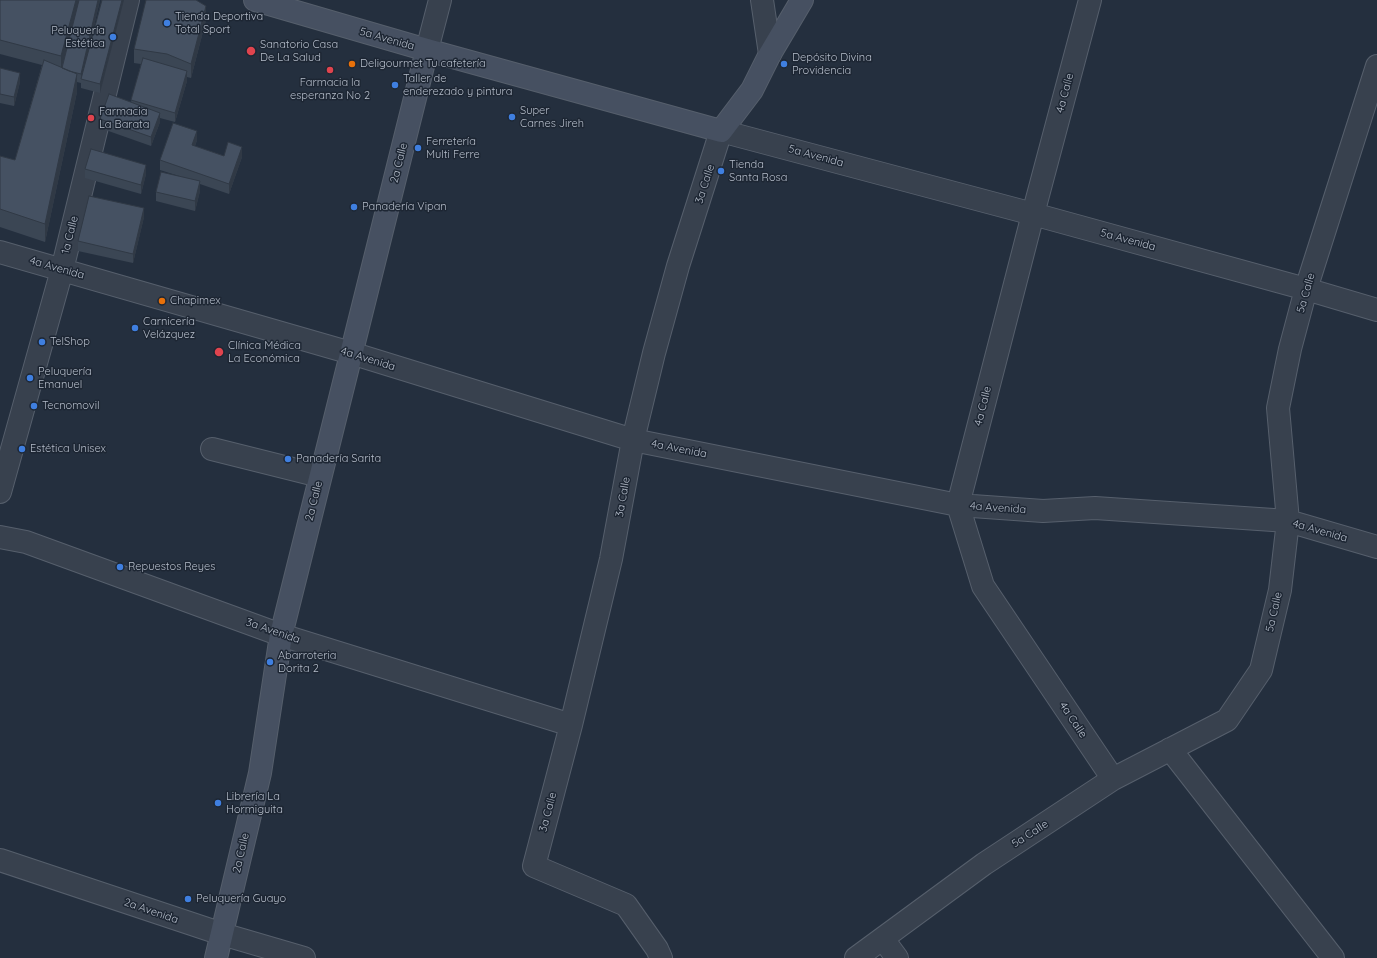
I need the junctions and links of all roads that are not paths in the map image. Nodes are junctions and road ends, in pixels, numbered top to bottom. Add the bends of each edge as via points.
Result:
1 (128, 0) edge
2 (255, 0) edge
3 (440, 0) edge
4 (762, 0) edge
5 (802, 0) edge
6 (1090, 0) edge
7 (427, 50) junction
8 (770, 54) junction
9 (1377, 66) edge
10 (721, 131) junction
11 (1032, 214) junction
12 (0, 252) edge
13 (62, 270) junction
14 (1306, 289) junction
15 (1377, 310) edge
16 (351, 353) junction
17 (633, 440) junction
18 (212, 449) dead end
19 (320, 476) junction
20 (0, 492) edge
21 (958, 505) junction
22 (1288, 521) junction
23 (0, 537) edge
24 (1377, 547) edge
25 (281, 635) junction
26 (572, 725) junction
27 (1170, 749) junction
28 (1113, 779) junction
29 (0, 860) edge
30 (222, 934) junction
31 (883, 939) junction
32 (216, 958) edge
33 (304, 958) edge
34 (661, 958) edge
35 (856, 958) edge
36 (897, 958) edge
37 (1333, 958) edge

1 - 13 street, 1a Calle
2 - 7 street, 5a Avenida
3 - 7 street, 2a Calle
4 - 8 street
5 - 8 street
6 - 11 street, 4a Calle
7 - 10 street, 5a Avenida
7 - 16 street, 2a Calle
8 - 10 street via 752,90
9 - 14 street, 5a Calle
10 - 11 street, 5a Avenida
10 - 17 street, 3a Calle via 678,266
11 - 14 street, 5a Avenida
11 - 21 street, 4a Calle
12 - 13 street, 4a Avenida
13 - 16 street, 4a Avenida
13 - 20 street, 1a Calle
14 - 15 street, 5a Avenida
14 - 22 street, 5a Calle via 1278,408
16 - 17 street, 4a Avenida
16 - 19 street, 2a Calle
17 - 21 street, 4a Avenida
17 - 26 street, 3a Calle via 611,560
18 - 19 street
19 - 25 street, 2a Calle
21 - 22 street, 4a Avenida via 1043,511 1095,508
21 - 28 street, 4a Calle via 983,586
22 - 24 street, 4a Avenida
22 - 27 street, 5a Calle via 1280,590 1261,670 1227,720
23 - 25 street, 3a Avenida via 26,542
25 - 26 street, 3a Avenida
25 - 30 street, 2a Calle via 260,773
26 - 34 street, 3a Calle via 534,866 626,904
27 - 28 street, 5a Calle
27 - 37 street
28 - 31 street, 5a Calle via 984,864
29 - 30 street, 2a Avenida
30 - 32 street, 2a Calle
30 - 33 street, 2a Avenida
31 - 35 street, 5a Calle
31 - 36 street

